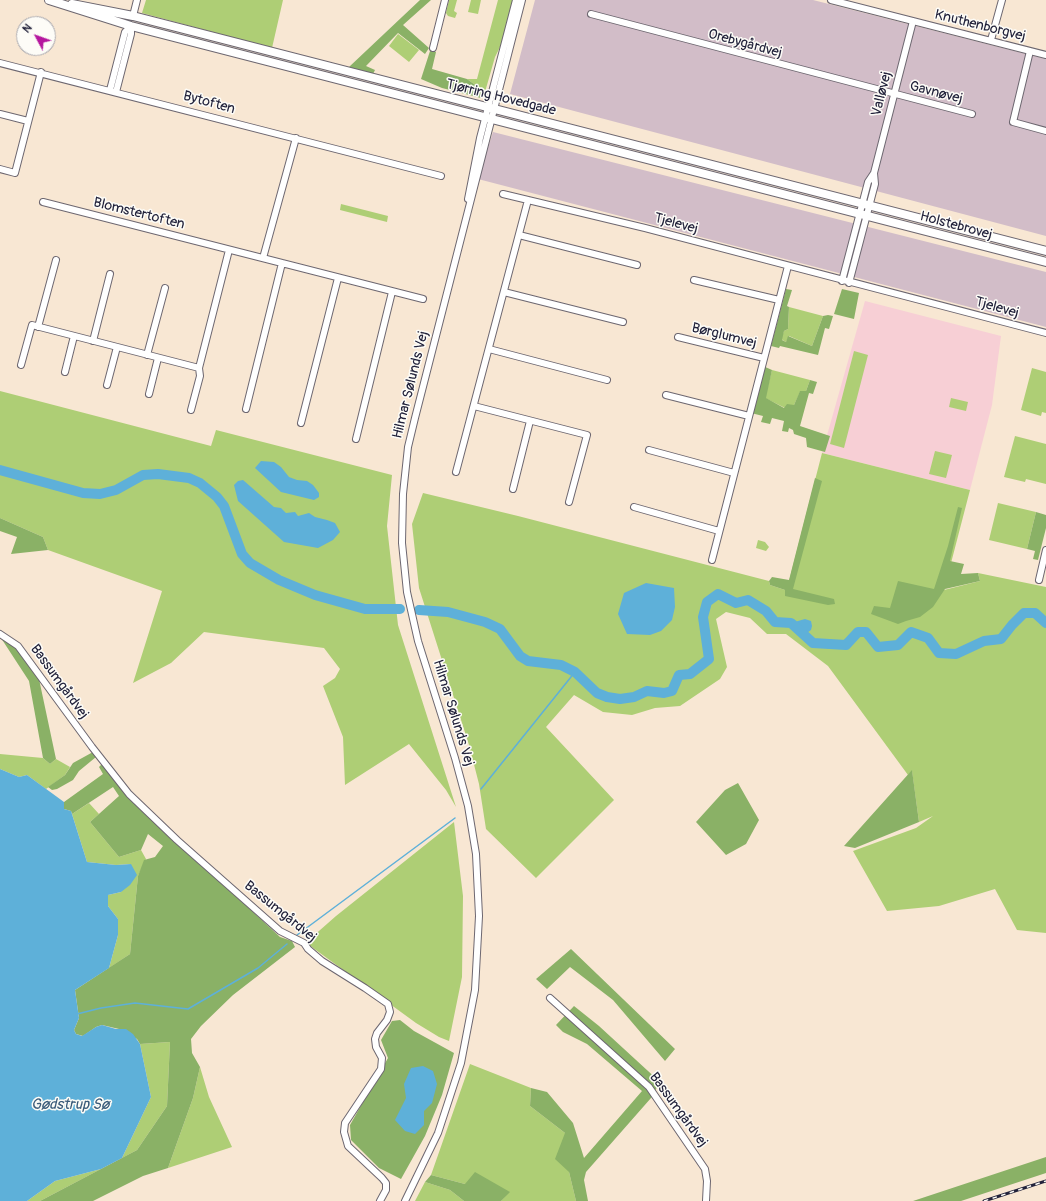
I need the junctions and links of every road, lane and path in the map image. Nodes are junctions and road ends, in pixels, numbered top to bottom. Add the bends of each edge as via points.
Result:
1 (137, 0) edge
2 (445, 0) edge
3 (516, 0) edge
4 (522, 0) edge
5 (831, 0) edge
6 (1002, 0) edge
7 (51, 1) edge
8 (590, 14) dead end
9 (133, 16) junction
10 (913, 21) junction
11 (131, 26) junction
12 (991, 40) junction
13 (433, 48) dead end
14 (1030, 51) junction
15 (1046, 55) edge
16 (0, 62) edge
17 (41, 72) junction
18 (113, 91) junction
19 (894, 95) junction
20 (491, 109) junction
21 (0, 114) edge
22 (972, 114) dead end
23 (489, 119) junction
24 (28, 120) junction
25 (1046, 131) edge
26 (296, 138) junction
27 (0, 169) edge
28 (441, 176) dead end
29 (503, 194) dead end
30 (528, 200) junction
31 (43, 202) dead end
32 (866, 205) junction
33 (863, 215) junction
34 (519, 235) junction
35 (229, 250) junction
36 (1046, 251) edge
37 (263, 258) junction
38 (56, 260) dead end
39 (1046, 262) edge
40 (282, 263) junction
41 (637, 265) dead end
42 (788, 266) junction
43 (110, 274) dead end
44 (338, 278) junction
45 (694, 280) dead end
46 (846, 282) junction
47 (165, 288) dead end
48 (392, 292) junction
49 (504, 292) junction
50 (422, 300) dead end
51 (779, 300) junction
52 (622, 322) dead end
53 (38, 327) junction
54 (1046, 334) edge
55 (74, 336) junction
56 (678, 337) dead end
57 (93, 341) junction
58 (117, 348) junction
59 (489, 349) junction
60 (147, 355) junction
61 (158, 358) junction
62 (764, 358) junction
63 (21, 365) dead end
64 (199, 368) junction
65 (65, 372) dead end
66 (607, 380) dead end
67 (107, 385) dead end
68 (149, 394) dead end
69 (666, 395) dead end
70 (474, 406) junction
71 (246, 409) dead end
72 (191, 410) dead end
73 (749, 416) junction
74 (530, 421) junction
75 (301, 423) dead end
76 (356, 439) dead end
77 (649, 450) dead end
78 (456, 472) dead end
79 (734, 473) junction
80 (513, 489) dead end
81 (570, 502) dead end
82 (634, 507) dead end
83 (719, 531) junction
84 (1046, 551) edge
85 (712, 560) dead end
86 (1039, 580) dead end
87 (0, 634) edge
88 (550, 998) dead end
89 (380, 1201) edge
90 (405, 1201) edge
91 (706, 1201) edge

1 - 9 street
2 - 13 street
3 - 20 street
4 - 20 street
5 - 10 street, Knuthenborgvej
6 - 12 street
7 - 9 main road, Tjørring Hovedgade
7 - 11 main road, Tjørring Hovedgade
8 - 19 street, Orebygårdvej
9 - 11 main road
9 - 20 main road, Tjørring Hovedgade
10 - 12 street, Knuthenborgvej
10 - 19 street, Valløvej
11 - 18 street via 131,34
11 - 23 main road, Tjørring Hovedgade
12 - 14 street, Knuthenborgvej
14 - 15 street, Knuthenborgvej
14 - 25 street, Knuthenborgvej via 1013,122
16 - 17 street, Bytoften
17 - 18 street, Bytoften
17 - 24 street
18 - 26 street, Bytoften
19 - 22 street, Gavnøvej
19 - 32 street, Valløvej via 874,173 875,184
20 - 23 street, Hilmar Sølunds Vej
20 - 32 main road, Tjørring Hovedgade
21 - 24 street
23 - 33 main road, Tjørring Hovedgade
23 - 90 street, Hilmar Sølunds Vej via 410,441 402,494 404,568 412,616 468,806 478,885 478,953 472,1014 456,1080 433,1144
24 - 27 street via 15,173
26 - 28 street, Bytoften
26 - 37 street
29 - 30 street, Tjelevej
30 - 34 street
30 - 42 street, Tjelevej
31 - 35 street, Blomstertoften
32 - 33 street
32 - 36 main road, Holstebrovej
33 - 39 main road, Holstebrovej
33 - 46 street
34 - 41 street
34 - 49 street
35 - 37 street, Blomstertoften
35 - 64 street
37 - 40 street, Blomstertoften
38 - 53 street
40 - 44 street, Blomstertoften
40 - 71 street
42 - 46 street, Tjelevej
42 - 51 street, Børglumvej
43 - 57 street
44 - 48 street, Blomstertoften
44 - 75 street
45 - 51 street
46 - 54 street, Tjelevej
47 - 60 street
48 - 50 street, Blomstertoften
48 - 76 street
49 - 52 street
49 - 59 street
51 - 62 street, Børglumvej
53 - 55 street
53 - 63 street via 32,325
55 - 57 street
55 - 65 street
56 - 62 street, Børglumvej
57 - 58 street
58 - 60 street
58 - 67 street
59 - 66 street
59 - 70 street
60 - 61 street
61 - 64 street
61 - 68 street
62 - 73 street, Børglumvej
64 - 72 street via 200,376
69 - 73 street
70 - 74 street
70 - 78 street
73 - 79 street, Børglumvej
74 - 80 street
74 - 81 street via 587,435
77 - 79 street
79 - 83 street, Børglumvej
82 - 83 street
83 - 85 street, Børglumvej
84 - 86 street
87 - 89 street, Bassumgårdvej via 18,646 129,794 166,830 280,931 304,943 322,961 388,1004 390,1012 375,1039 382,1058 381,1069 345,1123 344,1132 348,1146 386,1183 386,1190
88 - 91 street, Bassumgårdvej via 649,1086 705,1169

